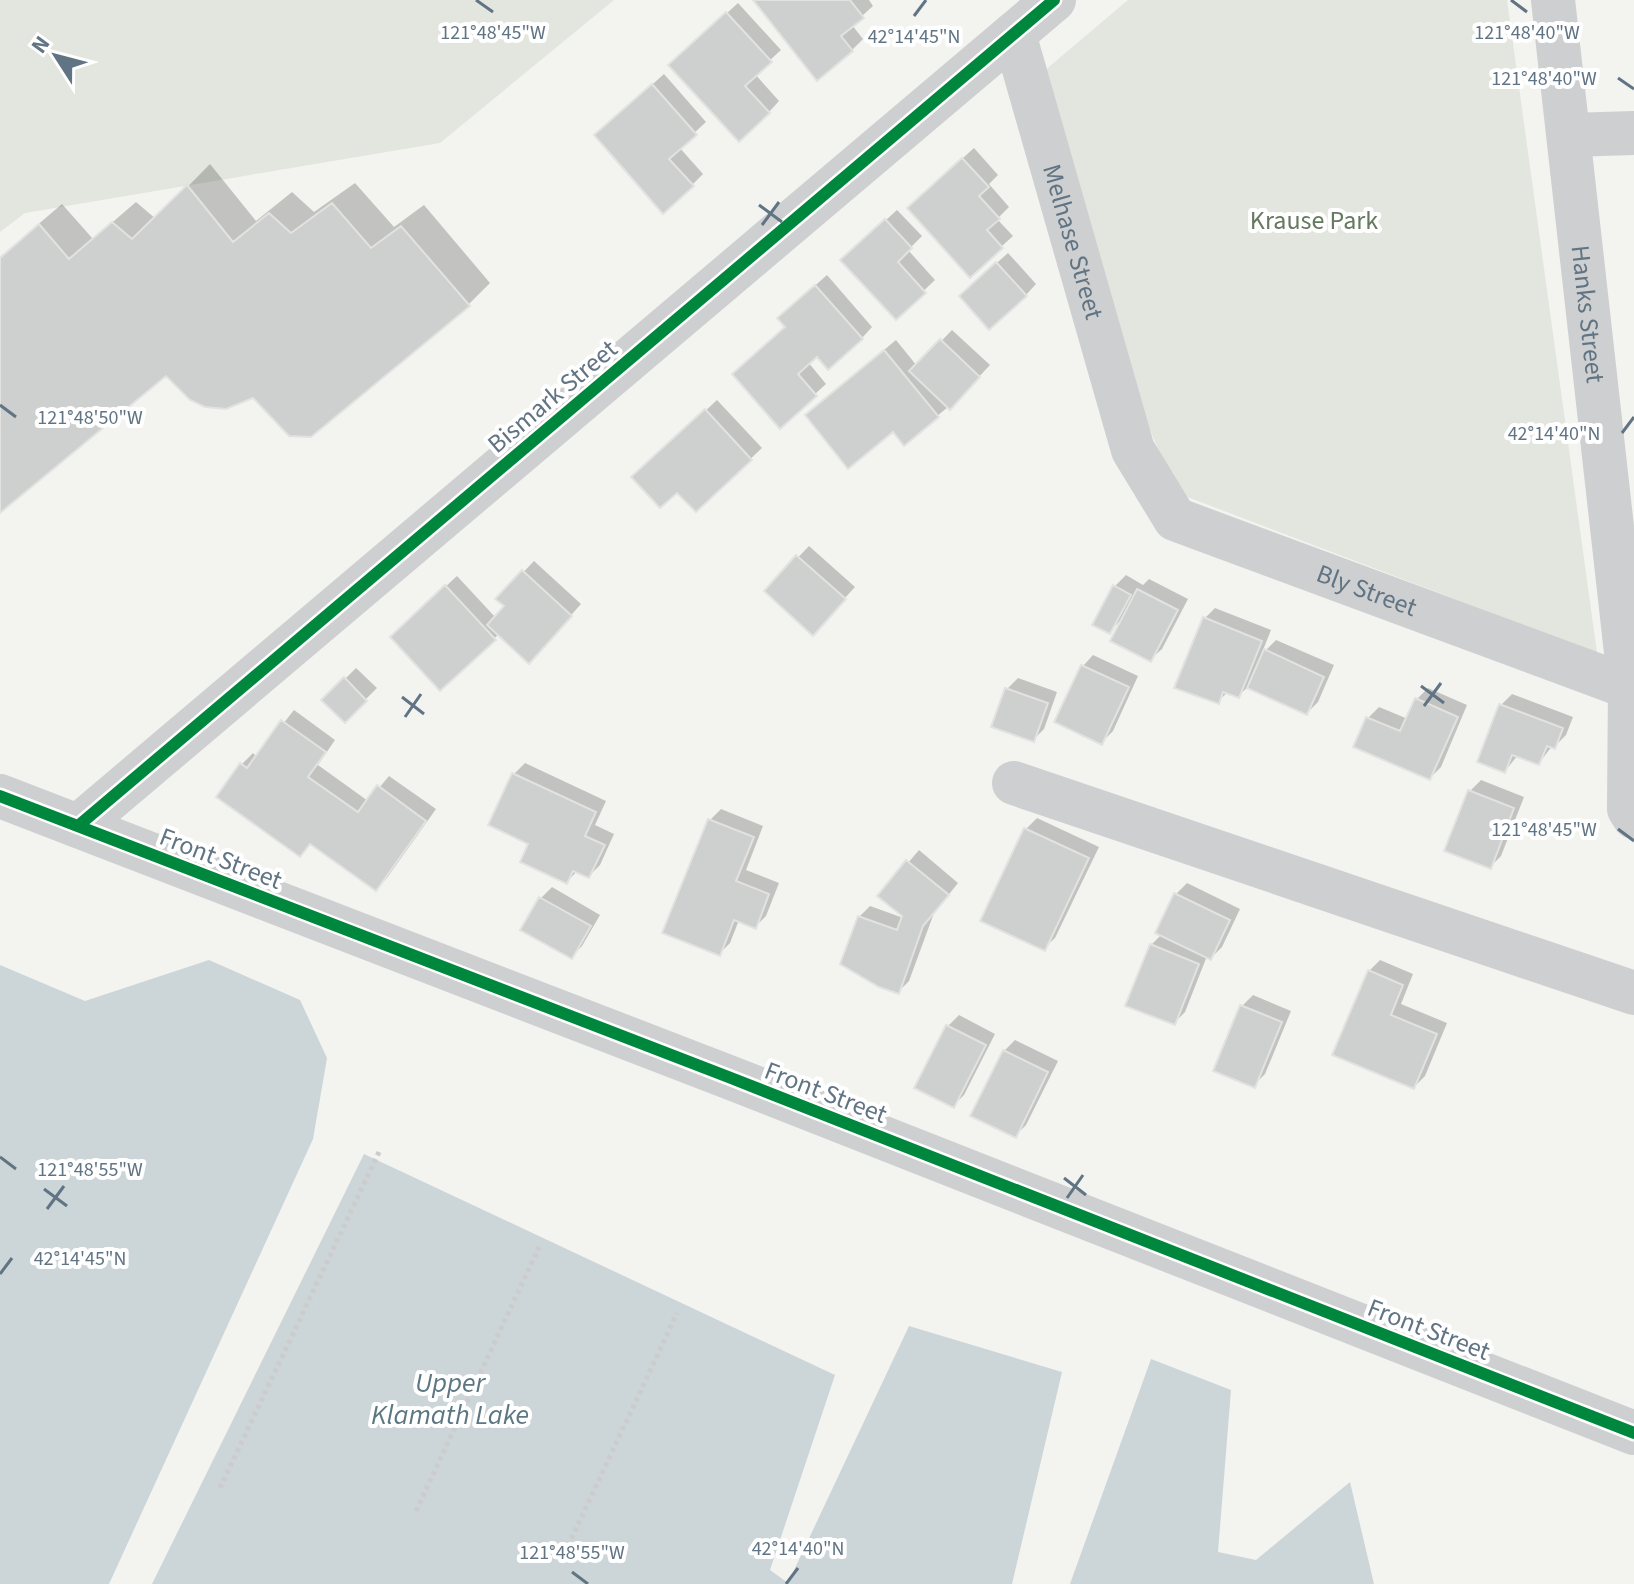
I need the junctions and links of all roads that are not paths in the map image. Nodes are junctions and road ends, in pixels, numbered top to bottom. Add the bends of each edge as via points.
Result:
1 (1054, 0) edge
2 (1553, 0) edge
3 (1014, 34) junction
4 (1634, 133) edge
5 (1570, 135) junction
6 (1133, 450) joint
7 (1632, 689) edge
8 (1014, 783) dead end
9 (0, 796) edge
10 (1634, 817) edge
11 (78, 826) junction
12 (1634, 993) edge
13 (1634, 1433) edge

1 - 3 street, Bismark Street
2 - 5 street, Hanks Street
3 - 6 street, Melhase Street
3 - 11 street, Bismark Street
4 - 5 street
5 - 7 street, Hanks Street
6 - 7 street, Bly Street via 1175,519
7 - 10 street, Hanks Street via 1629,809
8 - 12 street
9 - 11 street, Front Street
11 - 13 street, Front Street

